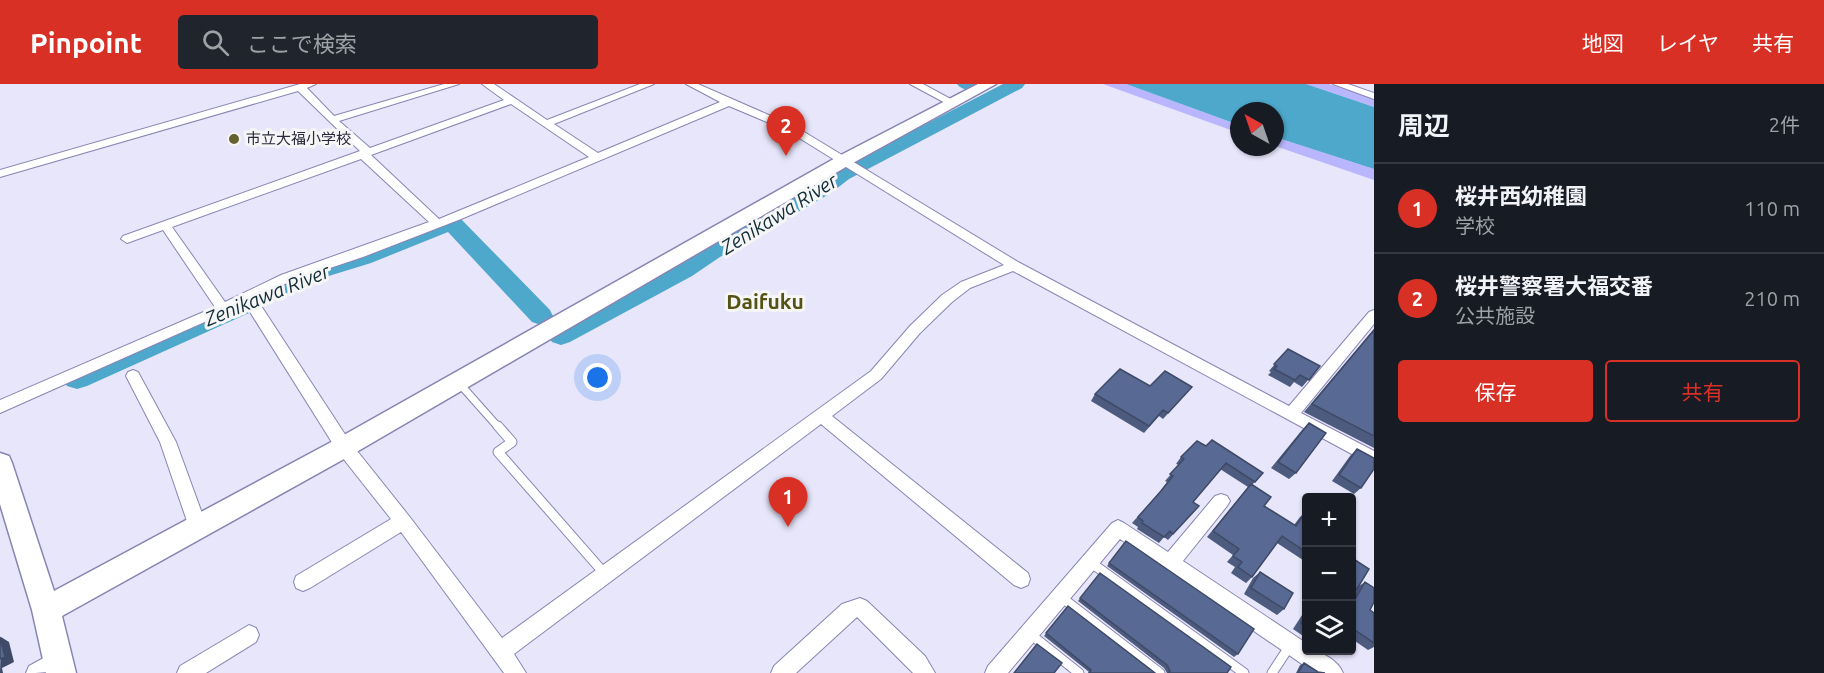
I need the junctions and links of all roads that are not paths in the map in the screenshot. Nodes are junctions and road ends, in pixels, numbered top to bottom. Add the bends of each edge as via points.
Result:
1 (454, 84) edge
2 (488, 84) edge
3 (649, 84) edge
4 (691, 84) edge
5 (915, 84) edge
6 (989, 84) edge
7 (1338, 84) edge
8 (306, 86) edge
9 (1374, 96) edge
10 (511, 101) junction
11 (726, 103) junction
12 (953, 103) junction
13 (332, 120) junction
14 (545, 124) junction
15 (364, 155) junction
16 (595, 156) junction
17 (853, 165) junction
18 (0, 174) edge
19 (437, 223) junction
20 (165, 225) junction
21 (127, 239) dead end
22 (1013, 265) junction
23 (248, 297) junction
24 (223, 309) junction
25 (1374, 315) edge
26 (133, 376) dead end
27 (458, 382) junction
28 (0, 406) edge
29 (1292, 414) junction
30 (822, 416) junction
31 (344, 447) junction
32 (1372, 454) edge
33 (0, 463) edge
34 (1221, 501) dead end
35 (403, 521) junction
36 (198, 527) junction
37 (1089, 562) junction
38 (1170, 563) junction
39 (604, 573) junction
40 (1021, 579) dead end
41 (303, 582) dead end
42 (1060, 596) junction
43 (46, 610) junction
44 (1029, 633) junction
45 (249, 635) dead end
46 (1291, 644) junction
47 (501, 651) junction
48 (52, 669) edge
49 (1072, 671) edge
50 (187, 673) edge
51 (516, 673) edge
52 (781, 673) edge
53 (925, 673) edge
54 (995, 673) edge
55 (1160, 673) edge
56 (1244, 673) edge
57 (1272, 673) edge
58 (1333, 673) edge

1 - 13 street
2 - 10 street
3 - 14 street
4 - 11 street
5 - 12 street
6 - 12 street
7 - 9 street
8 - 13 street
8 - 18 street
10 - 14 street
10 - 15 street
11 - 16 street
11 - 17 street via 757,112
12 - 17 street
13 - 15 street via 366,150
14 - 16 street
15 - 19 street
15 - 20 street
16 - 19 street
17 - 22 street
17 - 27 street
19 - 23 street via 358,255 286,278
20 - 21 street
20 - 24 street
22 - 29 street
22 - 30 street via 960,288 918,325 876,375
23 - 24 street
23 - 31 street
24 - 28 street
25 - 29 street
26 - 36 street via 168,442
27 - 31 street
27 - 39 lane via 512,442 498,452
29 - 32 street
30 - 39 street
30 - 40 street
31 - 35 street
31 - 36 street
33 - 43 street
34 - 38 street
35 - 41 street
35 - 47 street
36 - 43 street
37 - 38 street via 1118,528
37 - 42 street
37 - 56 lane
38 - 46 street
39 - 47 street
42 - 44 street
42 - 55 lane
43 - 48 street
44 - 49 lane
44 - 54 street
45 - 50 street
46 - 57 lane
46 - 58 street
47 - 51 street
52 - 53 street via 849,610 860,607

